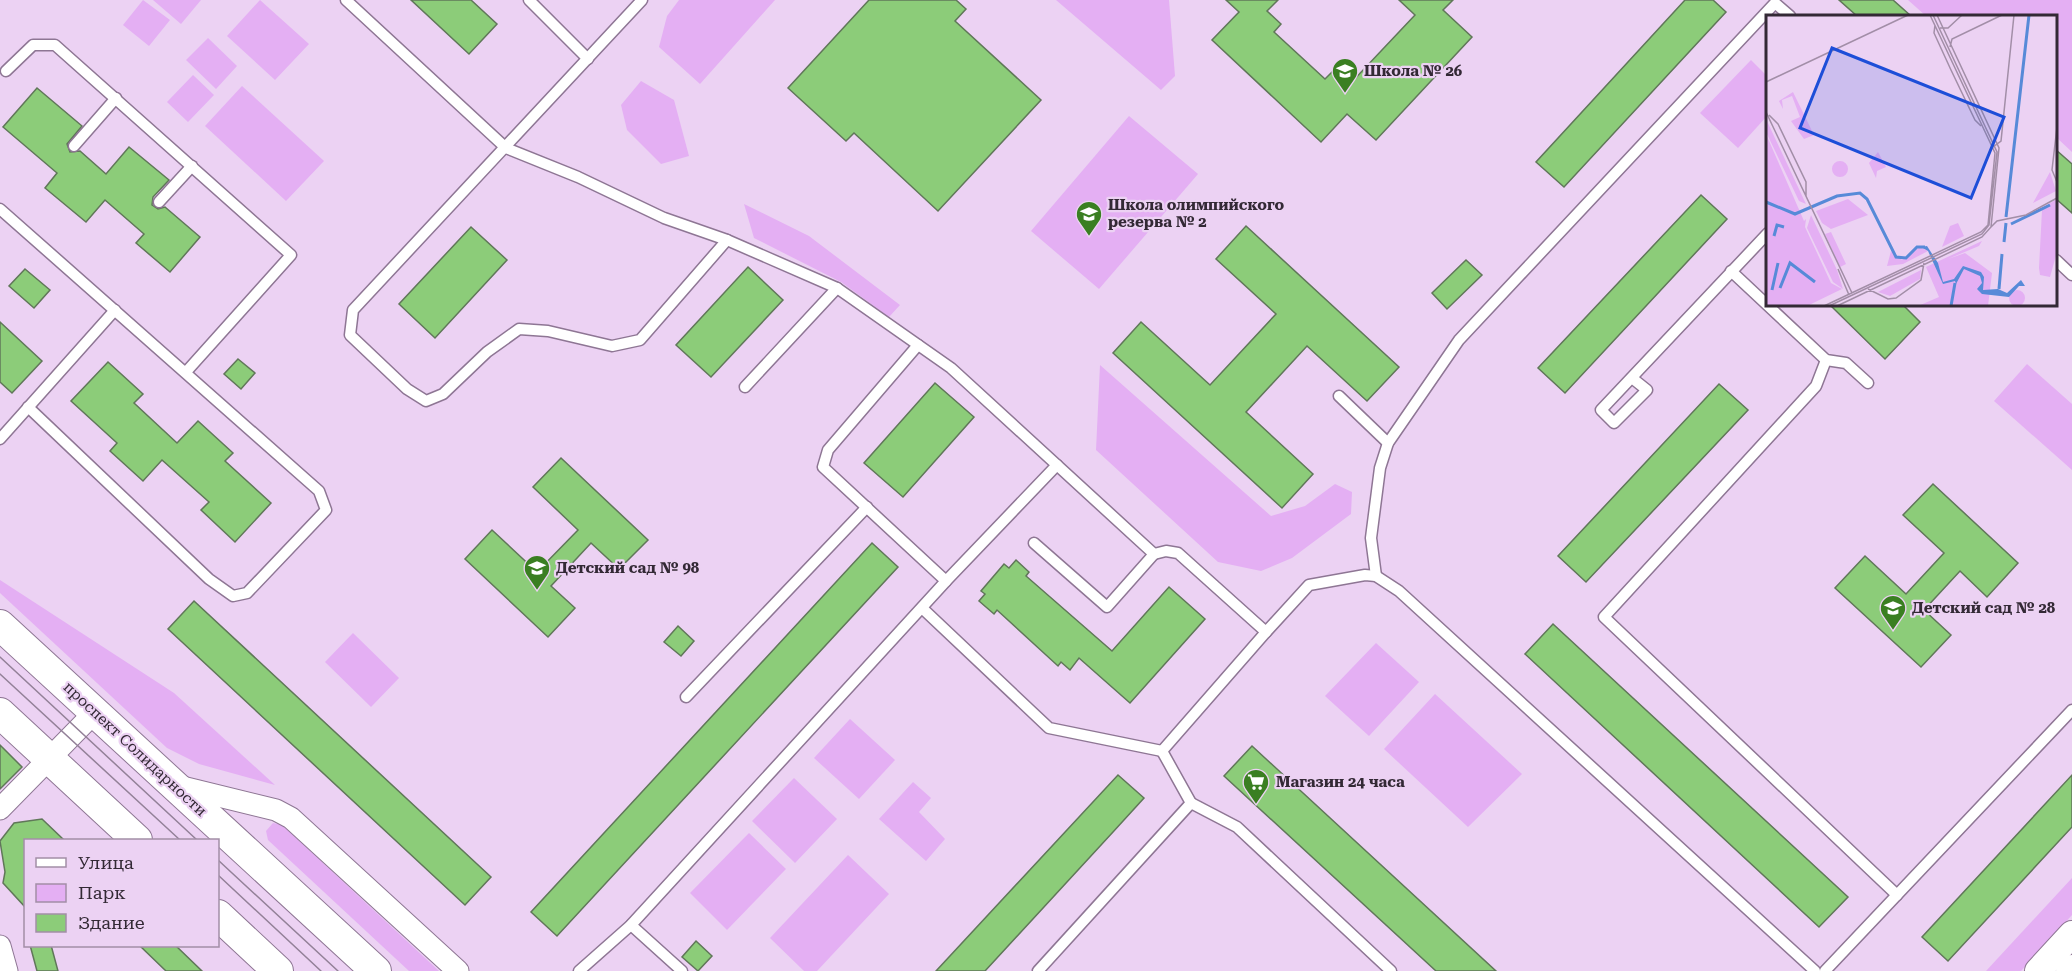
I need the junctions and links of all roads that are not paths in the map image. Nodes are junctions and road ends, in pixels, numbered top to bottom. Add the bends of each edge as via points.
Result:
1 (346, 0) edge
2 (529, 0) edge
3 (642, 0) edge
4 (1774, 2) edge
5 (1789, 15) edge
6 (588, 59) junction
7 (2, 71) edge
8 (116, 98) junction
9 (74, 146) dead end
10 (506, 148) junction
11 (192, 166) junction
12 (159, 202) dead end
13 (0, 209) edge
14 (1766, 234) edge
15 (728, 240) junction
16 (2057, 262) edge
17 (1731, 272) junction
18 (2072, 275) edge
19 (837, 288) junction
20 (1766, 304) edge
21 (1768, 306) edge
22 (115, 310) junction
23 (918, 345) junction
24 (1826, 360) junction
25 (186, 372) junction
26 (1632, 378) dead end
27 (1868, 383) dead end
28 (745, 387) dead end
29 (1339, 396) dead end
30 (28, 407) junction
31 (0, 439) edge
32 (1388, 442) junction
33 (1056, 465) junction
34 (867, 507) junction
35 (1034, 543) dead end
36 (1154, 554) junction
37 (1376, 576) junction
38 (946, 581) junction
39 (921, 608) junction
40 (0, 625) edge
41 (1266, 632) junction
42 (686, 697) dead end
43 (2072, 710) edge
44 (95, 712) junction
45 (0, 713) edge
46 (1162, 751) junction
47 (50, 760) junction
48 (174, 785) junction
49 (1191, 803) junction
50 (0, 809) edge
51 (136, 839) edge
52 (1897, 895) junction
53 (219, 916) edge
54 (631, 925) junction
55 (2072, 934) edge
56 (0, 946) edge
57 (2072, 968) edge
58 (7, 971) edge
59 (278, 971) edge
60 (376, 971) edge
61 (458, 971) edge
62 (579, 971) edge
63 (682, 971) edge
64 (1038, 971) edge
65 (1392, 971) edge
66 (1815, 971) edge
67 (1825, 971) edge
68 (2038, 971) edge
69 (2069, 971) edge

1 - 10 lane
2 - 6 lane
3 - 6 lane
4 - 5 lane
4 - 32 lane via 1459,340
6 - 10 lane
7 - 8 lane via 33,45 55,45
8 - 9 lane
8 - 11 lane
10 - 15 lane via 664,218
10 - 15 lane via 353,310 350,335 407,389 426,401 443,394 487,352 519,329 548,331 612,346 640,340
11 - 12 lane
11 - 25 lane via 291,255
13 - 22 lane
14 - 17 lane
15 - 19 lane
16 - 18 lane
17 - 20 lane
17 - 26 lane
19 - 23 lane
19 - 28 lane
21 - 24 lane
22 - 25 lane
22 - 30 lane
23 - 33 lane via 951,368
23 - 34 lane via 828,450 823,467
24 - 27 lane via 1846,363
24 - 52 lane via 1816,386 1604,617
25 - 30 lane via 319,491 326,510 247,593 233,596 209,579
29 - 32 lane
30 - 31 lane
32 - 37 lane via 1380,468 1371,538
33 - 36 lane
33 - 38 lane
34 - 38 lane
34 - 42 lane
35 - 36 lane via 1107,607
36 - 41 lane via 1178,553
37 - 41 lane via 1309,585
37 - 66 lane via 1399,591
38 - 39 lane
39 - 46 lane via 1049,728
39 - 54 lane
40 - 44 main road, проспект Солидарности
41 - 46 lane
43 - 52 lane
44 - 47 street
44 - 48 main road, проспект Солидарности
45 - 47 main road
46 - 49 lane
47 - 50 street
47 - 51 main road
48 - 60 main road, проспект Солидарности
48 - 61 street via 276,810 291,818
49 - 64 lane
49 - 65 lane via 1237,827
52 - 67 lane
53 - 59 main road
54 - 62 lane
54 - 63 lane
55 - 68 street
56 - 58 street
57 - 69 street

